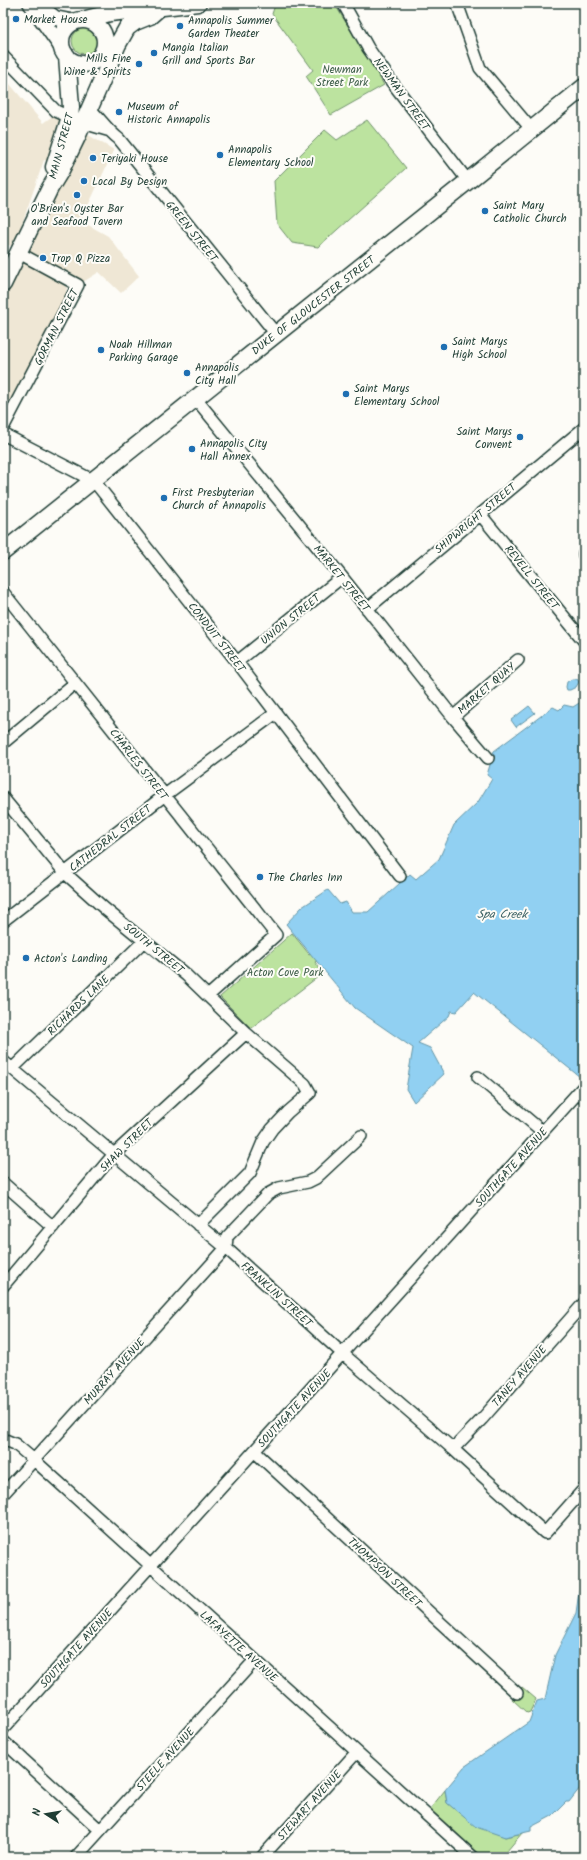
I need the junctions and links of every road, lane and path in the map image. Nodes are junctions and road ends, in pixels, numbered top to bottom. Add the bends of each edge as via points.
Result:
1 (30, 3) edge
2 (36, 3) edge
3 (198, 3) edge
4 (343, 3) edge
5 (457, 3) edge
6 (158, 9) junction
7 (78, 21) junction
8 (108, 48) junction
9 (65, 54) junction
10 (3, 56) edge
11 (584, 87) edge
12 (89, 108) junction
13 (76, 120) junction
14 (107, 130) junction
15 (532, 130) junction
16 (468, 182) junction
17 (19, 253) junction
18 (3, 284) edge
19 (276, 334) junction
20 (196, 399) junction
21 (3, 428) edge
22 (584, 428) edge
23 (3, 434) edge
24 (94, 480) junction
25 (480, 514) junction
26 (3, 552) edge
27 (342, 577) junction
28 (3, 592) edge
29 (367, 609) junction
30 (582, 634) edge
31 (518, 660) dead end
32 (237, 662) junction
33 (75, 682) junction
34 (276, 713) junction
35 (453, 717) junction
36 (3, 743) edge
37 (488, 758) dead end
38 (165, 795) junction
39 (3, 798) edge
40 (65, 873) junction
41 (400, 876) dead end
42 (3, 921) edge
43 (144, 940) junction
44 (208, 996) junction
45 (246, 1033) junction
46 (3, 1062) edge
47 (12, 1069) junction
48 (478, 1077) dead end
49 (584, 1086) edge
50 (543, 1132) junction
51 (361, 1136) dead end
52 (114, 1154) junction
53 (3, 1182) edge
54 (198, 1225) junction
55 (53, 1227) junction
56 (226, 1248) junction
57 (3, 1286) edge
58 (584, 1303) edge
59 (343, 1354) junction
60 (3, 1438) edge
61 (453, 1449) junction
62 (254, 1451) junction
63 (34, 1460) junction
64 (584, 1489) edge
65 (3, 1494) edge
66 (150, 1566) junction
67 (255, 1660) junction
68 (517, 1693) dead end
69 (3, 1730) edge
70 (3, 1742) edge
71 (356, 1753) junction
72 (100, 1830) junction
73 (76, 1857) edge
74 (262, 1857) edge
75 (473, 1857) edge

1 - 9 street
2 - 7 street via 55,18
3 - 6 main road
4 - 16 street, NEWMAN STREET via 390,81
5 - 15 street via 480,68
6 - 7 main road via 110,13
6 - 8 main road via 127,28
7 - 8 main road via 92,22 100,29
7 - 9 main road via 64,31 62,45
8 - 9 main road via 94,61 83,64 71,60
8 - 12 main road, MAIN STREET via 108,69
9 - 13 main road, MAIN STREET
10 - 13 street, GREEN STREET via 51,107
11 - 15 main road, DUKE OF GLOUCESTER STREET
12 - 13 main road, MAIN STREET
12 - 14 street, GREEN STREET via 102,120
13 - 14 street, GREEN STREET
13 - 17 main road, MAIN STREET via 50,188
14 - 19 street, GREEN STREET via 118,139
15 - 16 main road, DUKE OF GLOUCESTER STREET
16 - 19 main road, DUKE OF GLOUCESTER STREET
17 - 18 main road, MAIN STREET
17 - 21 street, GORMAN STREET via 78,285
19 - 20 main road, DUKE OF GLOUCESTER STREET
20 - 24 main road, DUKE OF GLOUCESTER STREET
20 - 27 street, MARKET STREET
22 - 25 street, SHIPWRIGHT STREET
23 - 24 street, CONDUIT STREET
24 - 26 main road, DUKE OF GLOUCESTER STREET
24 - 32 street, CONDUIT STREET
25 - 29 street, SHIPWRIGHT STREET
25 - 30 street, REVELL STREET
27 - 29 street, MARKET STREET
27 - 32 street, UNION STREET
28 - 33 street, CHARLES STREET
29 - 35 street, MARKET STREET
31 - 35 street, MARKET QUAY
32 - 34 street, CONDUIT STREET
33 - 36 street
33 - 38 street, CHARLES STREET
34 - 38 street, CATHEDRAL STREET
34 - 41 street, CONDUIT STREET
35 - 37 street, MARKET STREET
38 - 40 street, CATHEDRAL STREET
38 - 44 street, CHARLES STREET via 276,935
39 - 40 street, SOUTH STREET
40 - 42 street, CATHEDRAL STREET
40 - 43 street, SOUTH STREET
43 - 44 street, SOUTH STREET
43 - 47 street, RICHARDS LANE
44 - 45 street, SOUTH STREET
45 - 52 street, SHAW STREET
45 - 54 street, SOUTH STREET via 305,1084 310,1093 272,1128 250,1173
46 - 47 street, FRANKLIN STREET
47 - 52 street, FRANKLIN STREET
48 - 50 street
49 - 50 street, SOUTHGATE AVENUE
50 - 59 street, SOUTHGATE AVENUE
51 - 56 street, MURRAY AVENUE via 316,1178 279,1188 268,1194 227,1237
52 - 54 street, FRANKLIN STREET
52 - 55 street, SHAW STREET
53 - 55 street
54 - 56 street, FRANKLIN STREET
55 - 57 street, SHAW STREET
56 - 59 street, FRANKLIN STREET
56 - 63 street, MURRAY AVENUE
58 - 61 street, TANEY AVENUE
59 - 61 street, FRANKLIN STREET
59 - 62 street, SOUTHGATE AVENUE
60 - 63 street, LAFAYETTE AVENUE
61 - 64 street, FRANKLIN STREET via 545,1533
62 - 66 street, SOUTHGATE AVENUE
62 - 68 street, THOMPSON STREET
63 - 65 street, MURRAY AVENUE
63 - 66 street, LAFAYETTE AVENUE
66 - 67 street, LAFAYETTE AVENUE
66 - 69 street, SOUTHGATE AVENUE
67 - 71 street, LAFAYETTE AVENUE
67 - 72 street, STEELE AVENUE
70 - 72 street
71 - 74 street, STEWART AVENUE
71 - 75 street, LAFAYETTE AVENUE
72 - 73 street, STEELE AVENUE

